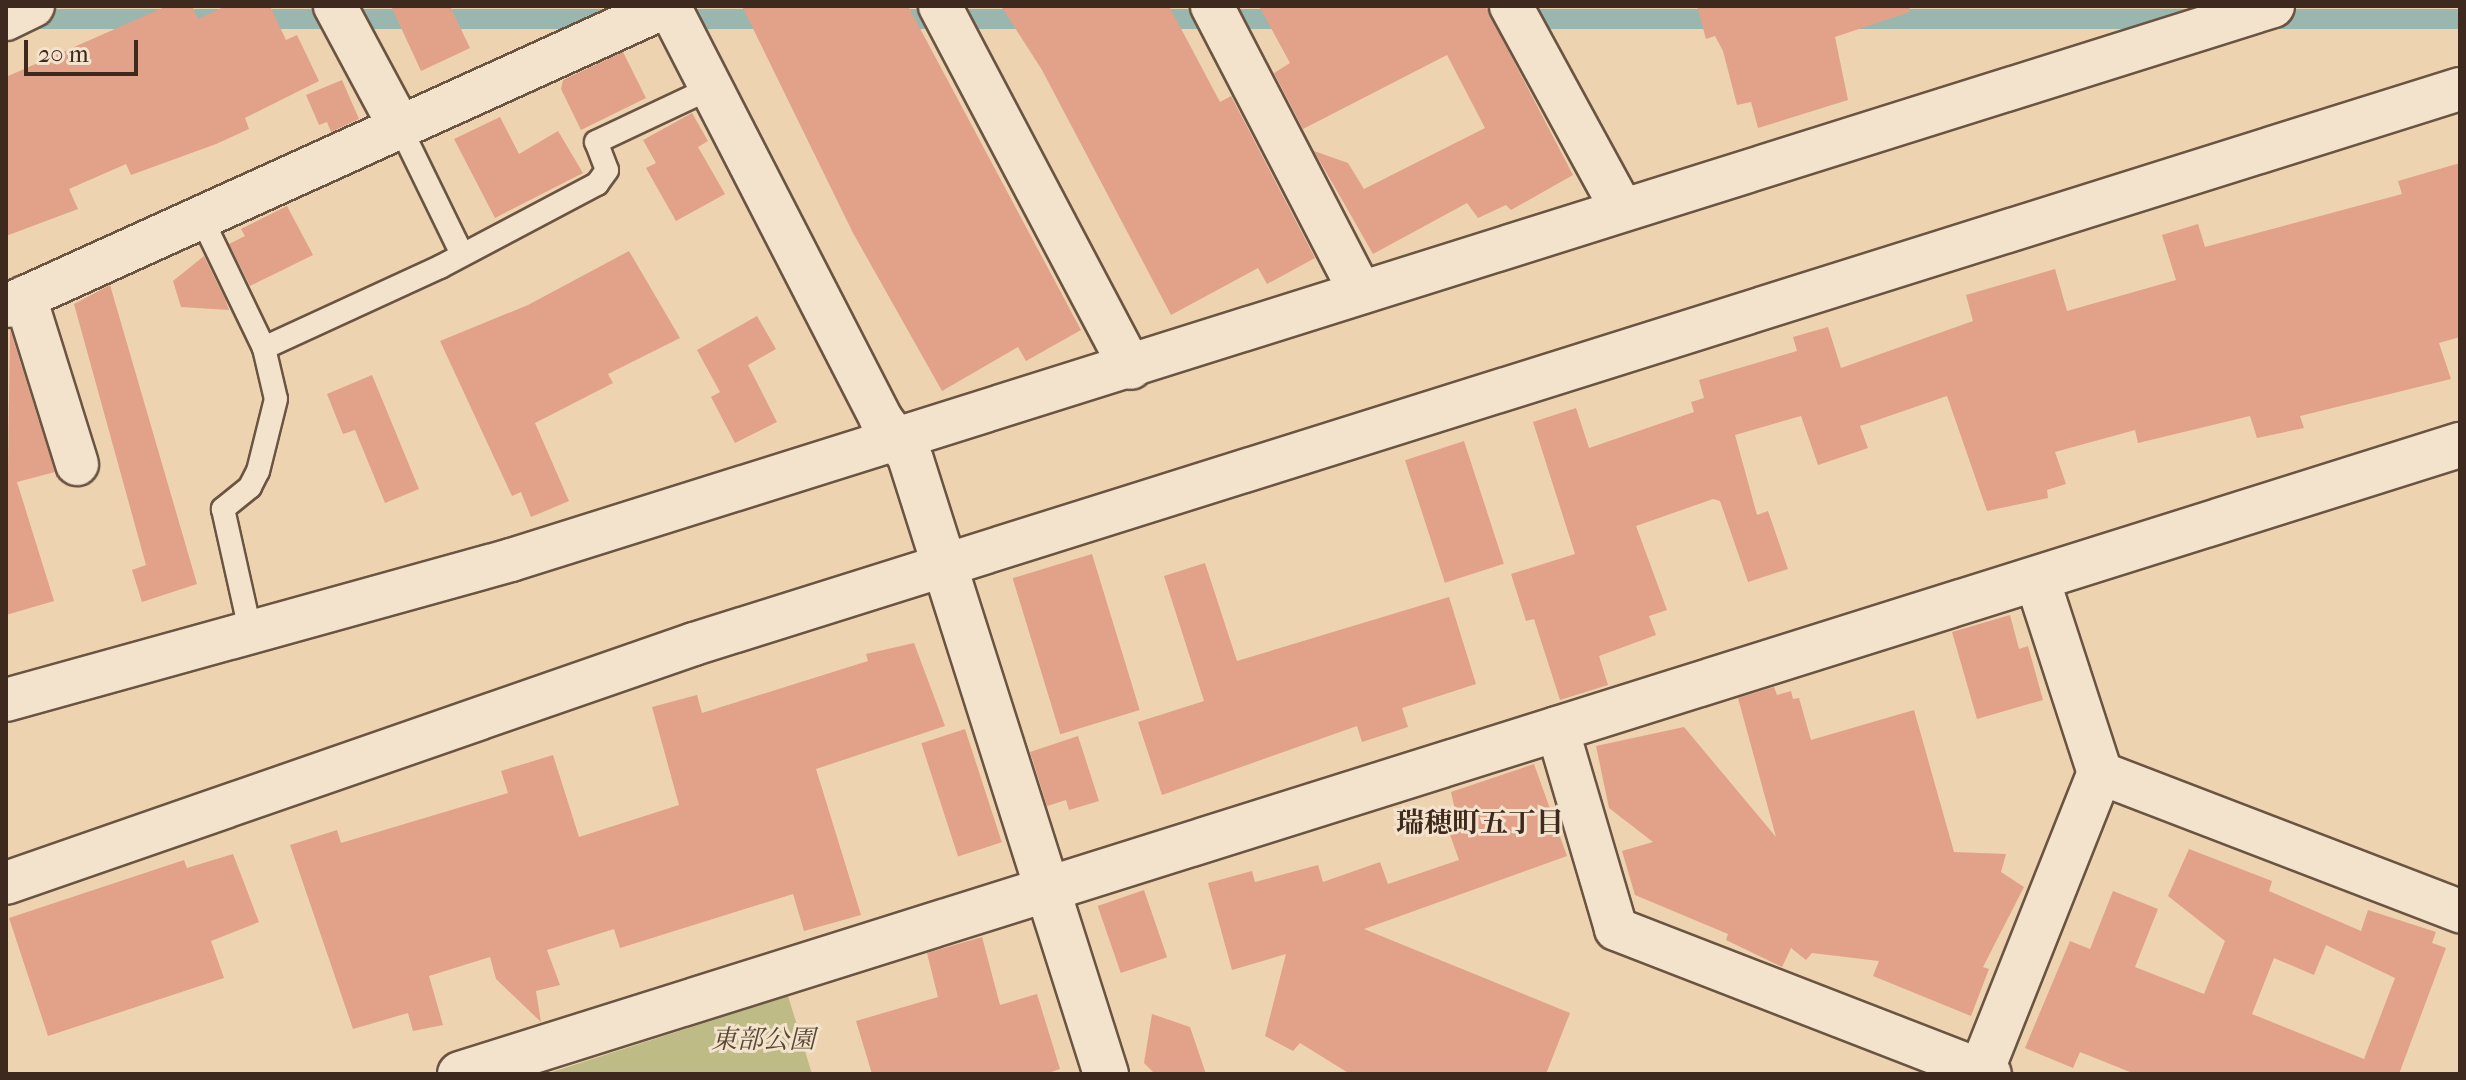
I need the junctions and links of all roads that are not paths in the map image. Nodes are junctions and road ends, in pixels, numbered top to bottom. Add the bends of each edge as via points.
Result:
1 (33, 6) edge
2 (335, 6) edge
3 (668, 6) edge
4 (940, 6) edge
5 (1212, 6) edge
6 (1511, 6) edge
7 (2273, 6) edge
8 (2224, 13) edge
9 (6, 19) edge
10 (711, 88) junction
11 (2460, 89) edge
12 (400, 127) junction
13 (1621, 208) junction
14 (201, 217) junction
15 (462, 254) junction
16 (1360, 292) junction
17 (16, 302) edge
18 (264, 348) junction
19 (1131, 368) junction
20 (2460, 445) edge
21 (904, 450) junction
22 (77, 464) dead end
23 (942, 554) junction
24 (2037, 579) junction
25 (250, 630) junction
26 (6, 700) edge
27 (1557, 728) junction
28 (2100, 773) junction
29 (6, 883) edge
30 (1047, 890) junction
31 (2460, 911) edge
32 (1983, 1073) edge
33 (460, 1074) edge
34 (1106, 1074) edge

1 - 9 street
2 - 12 street
3 - 10 street
3 - 12 street
4 - 19 street
5 - 16 street
6 - 13 street
7 - 8 street
8 - 13 street
10 - 15 lane via 596,142 607,170 597,184
10 - 21 street
11 - 23 street
12 - 14 street
12 - 15 lane
13 - 16 street
14 - 17 street
14 - 18 lane
15 - 18 lane
16 - 19 street
17 - 22 street
18 - 25 lane via 275,416 250,487 223,509
19 - 21 street
20 - 24 street
21 - 23 street
21 - 25 street
23 - 29 street
23 - 30 street
24 - 27 street
24 - 28 street
25 - 26 street
27 - 30 street
27 - 32 street via 1616,929
28 - 31 street
28 - 32 street
30 - 33 street
30 - 34 street

